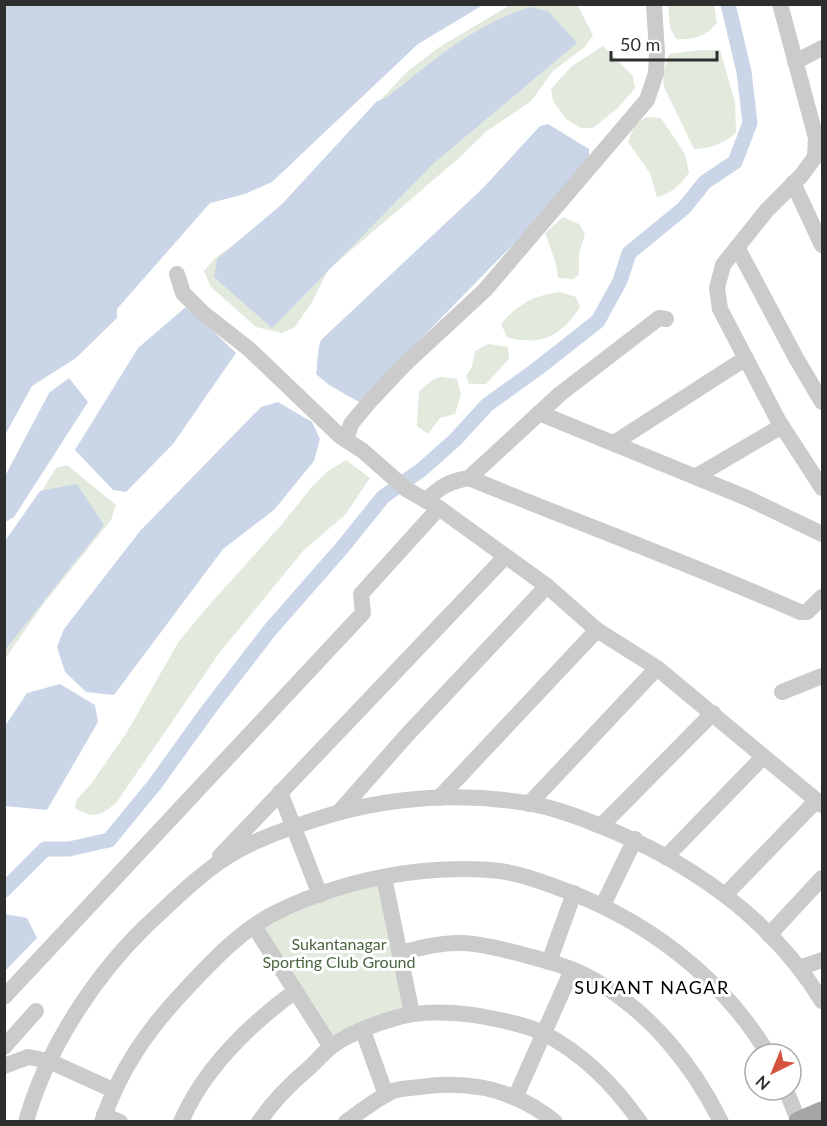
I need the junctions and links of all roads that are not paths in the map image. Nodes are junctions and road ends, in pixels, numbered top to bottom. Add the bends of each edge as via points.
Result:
1 (654, 4) edge
2 (780, 4) edge
3 (822, 48) edge
4 (795, 62) junction
5 (819, 156) edge
6 (793, 183) junction
7 (822, 245) edge
8 (737, 247) junction
9 (177, 274) dead end
10 (666, 319) dead end
11 (746, 358) junction
12 (822, 402) edge
13 (539, 413) junction
14 (782, 426) junction
15 (346, 440) junction
16 (614, 443) junction
17 (695, 477) junction
18 (469, 478) junction
19 (822, 488) edge
20 (433, 504) junction
21 (822, 534) edge
22 (505, 556) junction
23 (547, 586) junction
24 (822, 597) edge
25 (800, 612) junction
26 (822, 619) edge
27 (597, 630) junction
28 (657, 668) junction
29 (822, 676) edge
30 (782, 692) dead end
31 (713, 713) junction
32 (764, 757) junction
33 (280, 792) junction
34 (439, 798) junction
35 (819, 803) edge
36 (529, 804) junction
37 (340, 812) junction
38 (601, 826) junction
39 (294, 827) junction
40 (635, 839) junction
41 (666, 857) junction
42 (384, 877) junction
43 (198, 878) junction
44 (822, 878) edge
45 (574, 893) junction
46 (320, 895) junction
47 (725, 895) junction
48 (603, 905) junction
49 (254, 926) junction
50 (769, 935) junction
51 (400, 952) junction
52 (822, 960) edge
53 (549, 962) junction
54 (799, 968) junction
55 (572, 970) junction
56 (294, 992) junction
57 (4, 997) edge
58 (822, 1001) edge
59 (36, 1011) dead end
60 (412, 1014) junction
61 (363, 1031) junction
62 (544, 1034) junction
63 (760, 1042) edge
64 (4, 1047) edge
65 (331, 1047) junction
66 (49, 1061) junction
67 (4, 1066) edge
68 (113, 1090) junction
69 (386, 1095) junction
70 (515, 1098) junction
71 (791, 1102) edge
72 (822, 1112) edge
73 (108, 1119) edge
74 (185, 1120) edge
75 (26, 1122) edge
76 (259, 1122) edge
77 (346, 1122) edge
78 (555, 1122) edge
79 (640, 1122) edge
80 (721, 1122) edge
81 (799, 1122) edge

1 - 15 street via 657,63 647,100 485,290 371,400 351,424
2 - 4 street
3 - 4 street
4 - 5 street
5 - 6 street
6 - 7 street
6 - 8 street
8 - 11 street via 723,266 717,288 720,309
8 - 12 street
9 - 15 street via 183,293 203,313
10 - 13 street via 659,318
11 - 14 street
11 - 16 street
13 - 16 street
13 - 18 street
14 - 17 street
14 - 19 street
15 - 20 street via 406,489
16 - 17 street
17 - 21 street
18 - 20 street via 436,490
18 - 25 street
20 - 22 street
20 - 57 street via 361,594 363,613
22 - 23 street
22 - 33 street
23 - 27 street
23 - 37 street
24 - 25 street via 807,612
25 - 26 street
27 - 28 street
27 - 34 street
28 - 31 street
28 - 36 street
29 - 30 street
31 - 32 street
31 - 38 street
32 - 35 street
32 - 41 street
33 - 39 street
33 - 43 street
34 - 36 street
34 - 37 street via 402,800
35 - 47 street
36 - 38 street
37 - 39 street
38 - 40 street
39 - 43 street via 223,860
39 - 46 street
40 - 41 street
40 - 48 street
41 - 47 street
42 - 45 street via 492,870
42 - 46 street
42 - 51 street
43 - 66 street via 121,951 92,989
44 - 50 street
45 - 48 street
45 - 53 street
46 - 49 street via 278,911
47 - 50 street
48 - 63 street via 668,944 705,976 737,1007
49 - 56 street
49 - 68 street via 176,999 139,1045
50 - 54 street
51 - 53 street via 462,943
51 - 60 street
52 - 54 street
53 - 55 street
54 - 58 street
55 - 62 street
55 - 80 street via 594,980 648,1021 698,1080
56 - 65 street
56 - 74 street via 248,1030 213,1068 189,1103
59 - 64 street
60 - 61 street
60 - 62 street via 479,1015
61 - 65 street
61 - 69 street
62 - 70 street
62 - 79 street via 593,1067
65 - 76 street via 288,1086
66 - 67 street via 28,1057
66 - 68 street
66 - 75 street
68 - 73 street
69 - 70 street via 395,1090 460,1084 493,1089
69 - 77 street
70 - 78 street
71 - 81 street
72 - 81 main road

